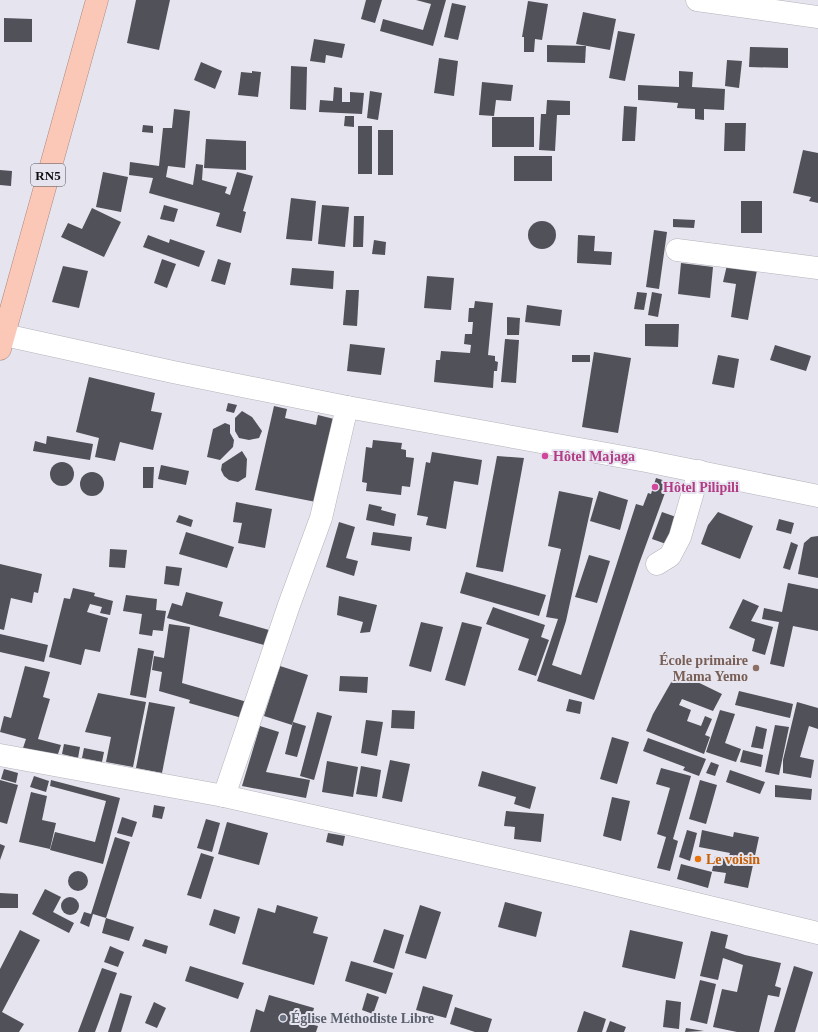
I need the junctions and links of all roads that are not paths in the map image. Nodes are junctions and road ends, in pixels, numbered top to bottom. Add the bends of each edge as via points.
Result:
1 (97, 0) edge
2 (698, 0) edge
3 (818, 17) edge
4 (677, 250) dead end
5 (818, 268) edge
6 (1, 339) edge
7 (347, 407) junction
8 (698, 472) junction
9 (818, 496) edge
10 (657, 564) dead end
11 (0, 755) edge
12 (224, 796) junction
13 (818, 933) edge

1 - 6 highway, RN5
2 - 3 street
4 - 5 street
6 - 7 street
7 - 8 street
7 - 12 street via 321,518
8 - 9 street
8 - 10 street via 680,537 670,556
11 - 12 street
12 - 13 street via 572,874

